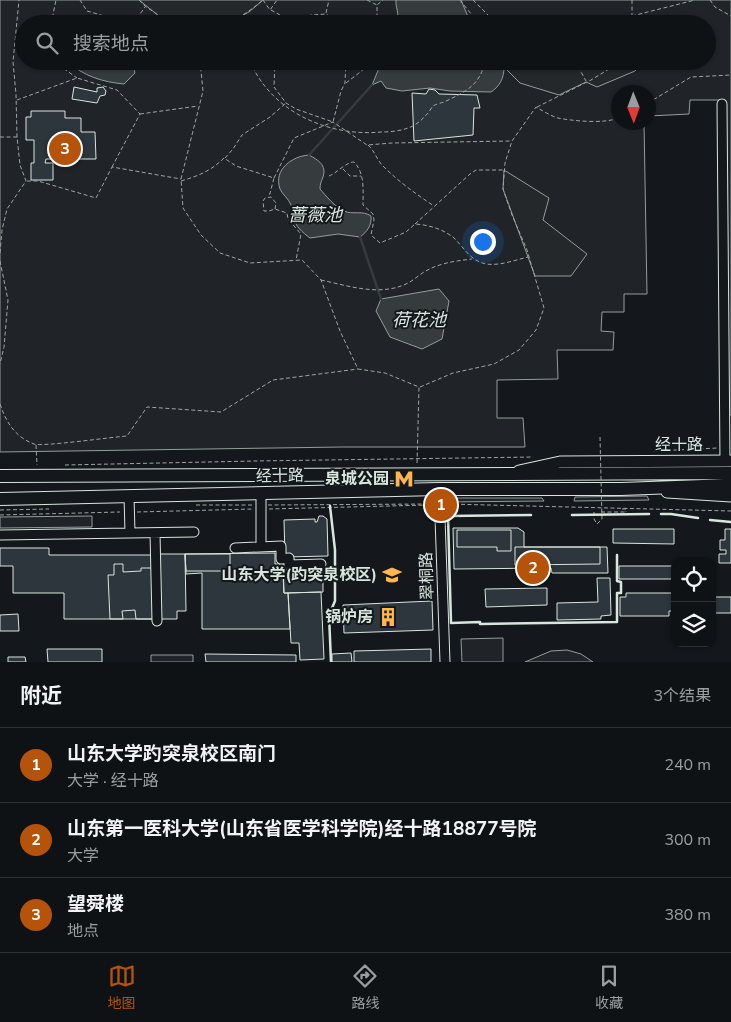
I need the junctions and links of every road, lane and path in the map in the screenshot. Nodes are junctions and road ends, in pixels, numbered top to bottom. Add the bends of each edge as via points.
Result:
1 (19, 0) edge
2 (56, 0) edge
3 (80, 0) edge
4 (138, 0) edge
5 (263, 0) edge
6 (277, 0) edge
7 (329, 0) edge
8 (367, 0) edge
9 (383, 0) edge
10 (460, 0) edge
11 (473, 0) edge
12 (632, 0) edge
13 (695, 0) edge
14 (710, 0) edge
15 (378, 5) junction
16 (145, 6) junction
17 (270, 10) junction
18 (326, 14) joint
19 (18, 15) edge
20 (53, 15) edge
21 (101, 15) edge
22 (139, 15) edge
23 (158, 15) edge
24 (243, 15) edge
25 (280, 15) edge
26 (311, 15) edge
27 (377, 15) edge
28 (472, 15) edge
29 (488, 15) edge
30 (632, 15) edge
31 (636, 15) edge
32 (731, 16) edge
33 (15, 41) edge
34 (66, 70) edge
35 (201, 70) edge
36 (254, 70) edge
37 (274, 70) edge
38 (346, 70) edge
39 (363, 70) edge
40 (482, 70) edge
41 (580, 70) edge
42 (606, 70) edge
43 (731, 75) edge
44 (77, 78) junction
45 (586, 82) junction
46 (345, 83) junction
47 (656, 98) edge
48 (16, 100) junction
49 (286, 103) junction
50 (722, 104) dead end
51 (199, 106) junction
52 (536, 108) junction
53 (140, 114) junction
54 (611, 120) edge
55 (333, 122) junction
56 (0, 137) edge
57 (17, 137) junction
58 (512, 142) junction
59 (367, 145) junction
60 (224, 158) junction
61 (112, 168) junction
62 (342, 168) junction
63 (504, 170) junction
64 (329, 176) dead end
65 (362, 176) junction
66 (274, 178) junction
67 (181, 180) junction
68 (26, 181) junction
69 (269, 197) junction
70 (434, 206) junction
71 (275, 209) junction
72 (414, 224) junction
73 (0, 254) edge
74 (529, 257) junction
75 (473, 258) junction
76 (296, 260) junction
77 (0, 261) edge
78 (321, 280) junction
79 (0, 364) edge
80 (358, 369) junction
81 (419, 387) junction
82 (0, 404) edge
83 (600, 437) dead end
84 (36, 445) junction
85 (725, 447) junction
86 (647, 452) dead end
87 (533, 458) dead end
88 (417, 459) junction
89 (728, 461) edge
90 (66, 465) dead end
91 (509, 473) junction
92 (731, 473) edge
93 (418, 474) junction
94 (0, 476) edge
95 (38, 476) junction
96 (731, 485) edge
97 (439, 489) junction
98 (620, 489) junction
99 (129, 496) junction
100 (731, 496) edge
101 (0, 499) edge
102 (261, 502) junction
103 (440, 504) junction
104 (195, 505) dead end
105 (50, 509) dead end
106 (0, 510) edge
107 (731, 511) edge
108 (130, 512) junction
109 (594, 512) dead end
110 (602, 512) junction
111 (0, 515) edge
112 (156, 532) junction
113 (194, 532) dead end
114 (130, 533) junction
115 (0, 535) edge
116 (262, 547) junction
117 (235, 548) dead end
118 (321, 564) dead end
119 (157, 621) dead end
120 (445, 662) edge

1 - 19 path
2 - 20 path
3 - 21 path via 88,11
4 - 16 path
5 - 17 path
5 - 24 path
6 - 17 path
7 - 18 path
8 - 15 path
9 - 15 path
10 - 28 path
11 - 29 path
12 - 30 path
13 - 31 path
14 - 32 path via 715,7
15 - 27 path
16 - 22 path
16 - 23 path
17 - 25 path
18 - 26 path
33 - 48 path
34 - 44 path
35 - 51 path via 203,91
36 - 40 path, bridge via 265,88 293,112 336,130 373,133 408,129 420,122 433,106 473,87
37 - 49 path via 274,87
38 - 46 path
39 - 46 path
41 - 45 path
42 - 45 path
43 - 47 path via 691,77
44 - 48 path
44 - 53 path via 117,90
45 - 52 path
46 - 55 path
48 - 57 path
49 - 55 path
49 - 60 path via 242,135
50 - 85 street
51 - 53 path
51 - 67 path
52 - 54 path via 558,118
52 - 58 path
53 - 61 path
55 - 59 path, bridge
55 - 66 path via 294,138
56 - 57 path
57 - 68 path via 20,165
58 - 59 path
58 - 63 path
59 - 70 path via 373,149 382,166 410,191
60 - 66 path via 236,166
60 - 67 path via 214,168
61 - 67 path
61 - 68 path via 96,198 38,181
62 - 64 path
62 - 65 path via 350,176
62 - 65 path via 354,162
63 - 70 path via 476,170
63 - 74 path via 503,189
65 - 72 path via 363,205 373,214 374,220 371,235 380,243 406,232
66 - 69 path
67 - 76 path via 183,208 201,235 220,253 250,263
68 - 73 path via 7,208
69 - 71 path via 275,200
69 - 71 path via 263,201 264,210
70 - 72 path
71 - 76 path via 287,213 301,234
72 - 75 path via 440,229 453,237
74 - 75 path via 495,264
74 - 81 path via 544,308 536,330 519,350 494,364 454,372
75 - 78 path via 448,262 389,289 362,289
76 - 78 path via 302,260
77 - 79 path via 8,300
78 - 80 path
80 - 81 path via 385,373
80 - 84 path via 273,380 221,412 147,407 127,436
81 - 88 path
82 - 84 path via 6,421 18,435
83 - 110 path, bridge
84 - 95 path
85 - 86 path
85 - 89 street
87 - 88 path
88 - 90 path
88 - 93 path
89 - 91 main road, 经十路 via 560,462
91 - 92 highway, 经十路
91 - 93 highway, 经十路
93 - 95 highway, 经十路
94 - 95 highway, 经十路
96 - 98 highway, 经十路
97 - 98 highway, 经十路
97 - 102 highway, 经十路
97 - 103 street, 翠桐路
98 - 100 main road, 经十路
99 - 101 highway, 经十路
99 - 102 highway, 经十路
99 - 108 street
102 - 103 path
102 - 103 path
102 - 104 path
102 - 108 path
102 - 116 street
103 - 107 path
103 - 110 path via 626,509 626,512
103 - 120 street, 翠桐路
105 - 106 path
108 - 111 path
108 - 114 street
109 - 110 path, bridge via 597,524 602,519
112 - 113 street
112 - 114 street
112 - 119 street
114 - 115 street
116 - 117 street
116 - 118 street via 281,546 281,558 289,558 289,565

